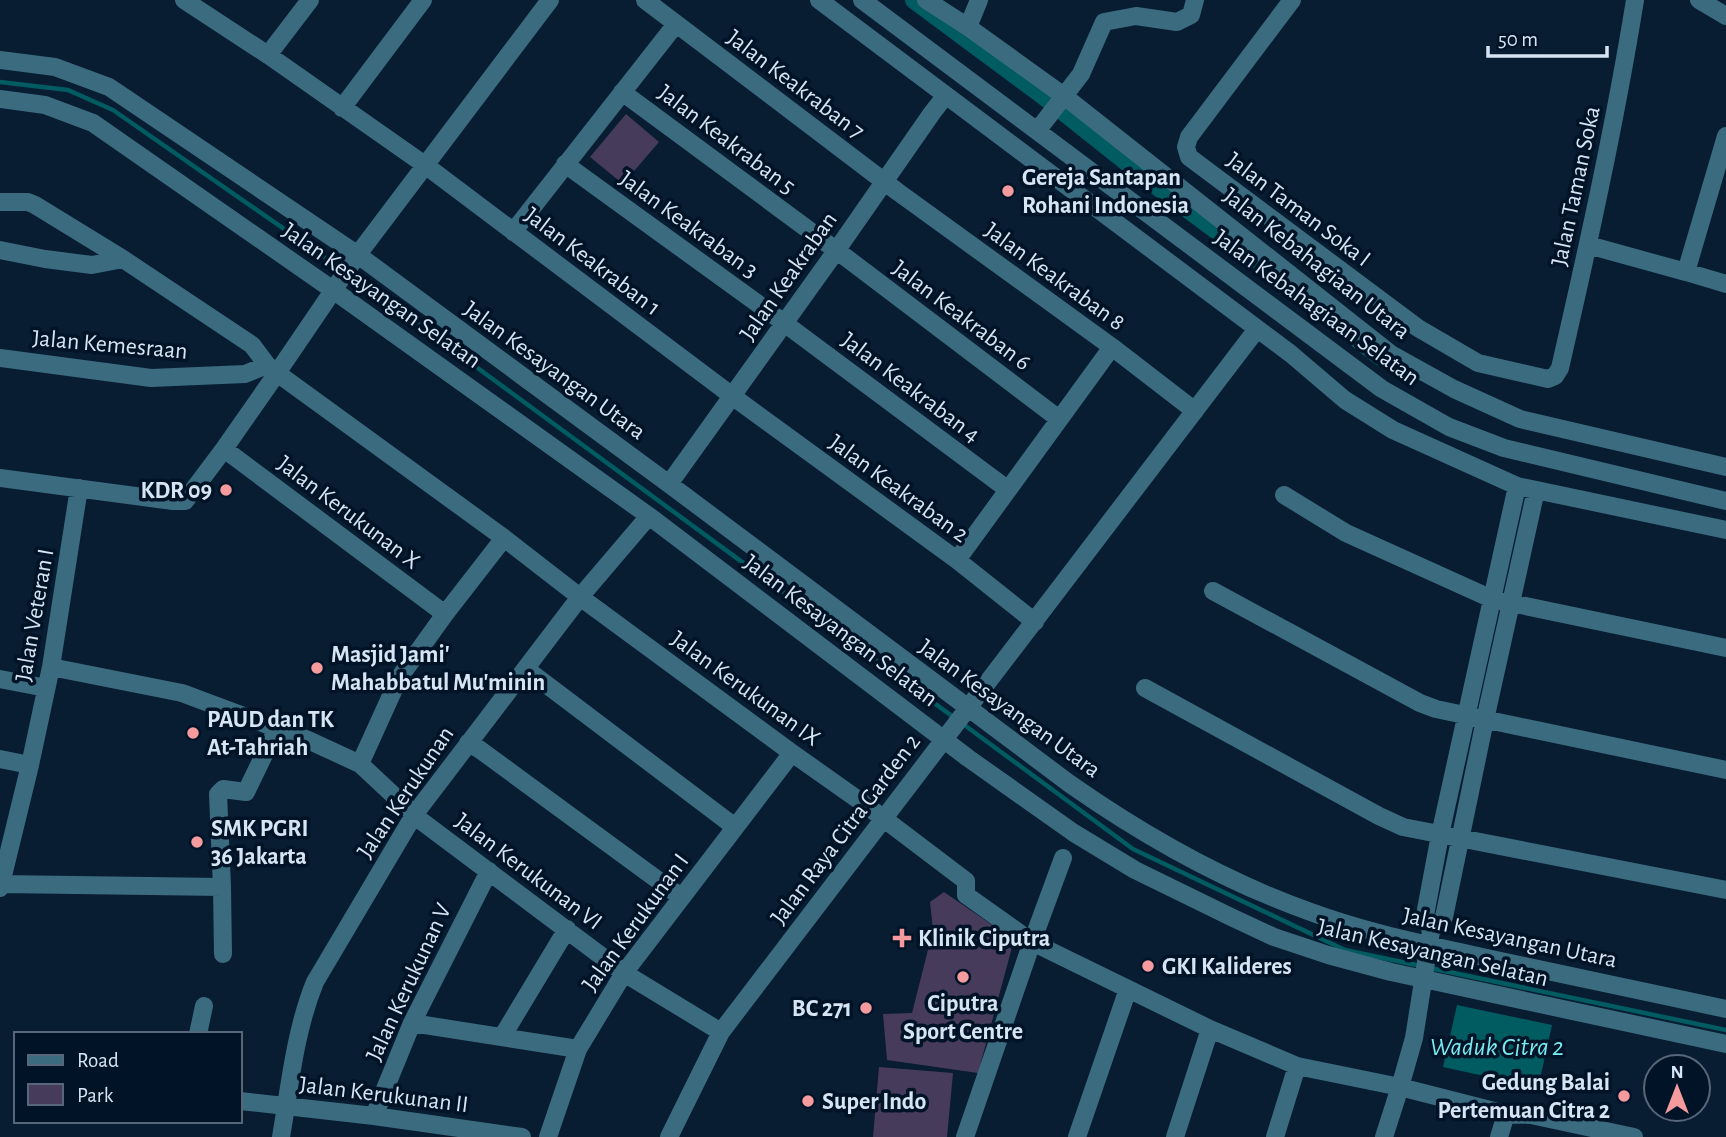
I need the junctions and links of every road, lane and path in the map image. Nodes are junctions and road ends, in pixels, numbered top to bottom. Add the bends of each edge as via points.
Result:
1 (310, 0) edge
2 (423, 0) edge
3 (550, 0) edge
4 (645, 0) edge
5 (819, 0) edge
6 (862, 0) edge
7 (926, 0) edge
8 (979, 0) edge
9 (1195, 0) edge
10 (1292, 0) edge
11 (1635, 0) edge
12 (1699, 0) edge
13 (191, 2) edge
14 (1726, 16) edge
15 (676, 24) junction
16 (968, 27) junction
17 (268, 55) junction
18 (0, 60) edge
19 (622, 92) junction
20 (946, 95) junction
21 (1064, 96) junction
22 (0, 99) edge
23 (342, 108) junction
24 (1037, 131) junction
25 (1726, 135) edge
26 (565, 164) junction
27 (425, 165) junction
28 (885, 181) junction
29 (0, 202) edge
30 (513, 232) junction
31 (1588, 245) junction
32 (0, 250) edge
33 (836, 251) junction
34 (357, 256) junction
35 (123, 259) junction
36 (1686, 272) junction
37 (1726, 284) edge
38 (334, 289) junction
39 (784, 323) junction
40 (1257, 329) junction
41 (1112, 347) junction
42 (0, 358) edge
43 (272, 369) junction
44 (1551, 379) joint
45 (732, 397) junction
46 (1195, 411) junction
47 (1059, 419) junction
48 (224, 449) junction
49 (1726, 467) edge
50 (0, 478) edge
51 (669, 484) junction
52 (1517, 486) junction
53 (79, 488) junction
54 (1007, 489) junction
55 (1536, 490) junction
56 (1284, 495) dead end
57 (1726, 501) edge
58 (649, 516) junction
59 (1726, 530) edge
60 (504, 538) junction
61 (957, 560) junction
62 (1213, 590) dead end
63 (580, 597) junction
64 (1492, 599) junction
65 (1511, 603) junction
66 (445, 614) junction
67 (1035, 622) junction
68 (1726, 648) edge
69 (51, 667) junction
70 (526, 669) junction
71 (0, 679) edge
72 (47, 688) junction
73 (1145, 688) dead end
74 (967, 711) junction
75 (1466, 717) junction
76 (1485, 720) junction
77 (277, 728) junction
78 (945, 739) junction
79 (468, 743) junction
80 (792, 753) junction
81 (0, 759) edge
82 (360, 764) junction
83 (30, 765) junction
84 (1726, 770) edge
85 (414, 815) junction
86 (883, 819) junction
87 (735, 827) junction
88 (1440, 835) junction
89 (1460, 839) junction
90 (1063, 858) dead end
91 (489, 871) junction
92 (1, 878) edge
93 (222, 887) junction
94 (1726, 890) edge
95 (681, 897) junction
96 (567, 929) junction
97 (1032, 942) junction
98 (1430, 942) junction
99 (223, 954) dead end
100 (624, 973) junction
101 (1425, 976) junction
102 (1128, 989) junction
103 (204, 1006) dead end
104 (1726, 1009) edge
105 (412, 1023) junction
106 (1210, 1029) junction
107 (198, 1032) edge
108 (721, 1032) junction
109 (502, 1037) junction
110 (1726, 1044) edge
111 (578, 1049) junction
112 (1297, 1066) junction
113 (1400, 1087) junction
114 (242, 1101) edge
115 (286, 1107) junction
116 (1506, 1114) junction
117 (374, 1116) junction
118 (281, 1137) edge
119 (522, 1137) edge
120 (548, 1137) edge
121 (669, 1137) edge
122 (965, 1137) edge
123 (1077, 1137) edge
124 (1175, 1137) edge
125 (1275, 1137) edge
126 (1384, 1137) edge
127 (1499, 1137) edge
128 (1634, 1137) edge

1 - 17 street
2 - 23 street
3 - 27 street
4 - 15 street, Jalan Keakraban 7
5 - 20 street
6 - 24 street, Jalan Kebahagiaan Selatan
7 - 16 street, Jalan Kebahagiaan Utara
8 - 16 street
9 - 21 street via 1191,16 1177,22 1136,16 1104,22 1081,74
10 - 44 street, Jalan Taman Soka I via 1189,137 1189,157 1418,328 1478,363
11 - 31 street, Jalan Taman Soka
12 - 14 street
13 - 17 street, Jalan Keakraban 1
15 - 19 street
15 - 28 street, Jalan Keakraban 7
16 - 21 street, Jalan Kebahagiaan Utara
17 - 23 street, Jalan Keakraban 1
18 - 34 street, Jalan Kesayangan Utara via 55,67 109,87
19 - 26 street
19 - 33 street, Jalan Keakraban 5
20 - 28 street, Jalan Keakraban
20 - 40 street
21 - 24 street
21 - 49 street, Jalan Kebahagiaan Utara via 1391,354 1520,419
22 - 38 street, Jalan Kesayangan Selatan via 45,105 93,123
23 - 27 street, Jalan Keakraban 1
24 - 57 street, Jalan Kebahagiaan Selatan via 1382,390 1449,427 1504,448
25 - 36 street
26 - 30 street
26 - 39 street, Jalan Keakraban 3
27 - 30 street, Jalan Keakraban 1
27 - 34 street
28 - 33 street, Jalan Keakraban
28 - 41 street, Jalan Keakraban 8
29 - 35 street, Jalan Kerukunan IX via 35,205
30 - 45 street, Jalan Keakraban 1
31 - 36 street
31 - 44 street, Jalan Taman Soka via 1560,368
32 - 35 street via 92,265
33 - 39 street, Jalan Keakraban
33 - 47 street, Jalan Keakraban 6
34 - 38 street
34 - 51 street, Jalan Kesayangan Utara
35 - 43 street, Jalan Kerukunan IX via 252,345
36 - 37 street
38 - 43 street
38 - 58 street, Jalan Kesayangan Selatan
39 - 45 street, Jalan Keakraban
39 - 54 street, Jalan Keakraban 4
40 - 46 street, Jalan Raya Citra Garden 2
40 - 52 street via 1345,400 1393,430
41 - 46 street, Jalan Keakraban 8
41 - 47 street
42 - 43 street, Jalan Kemesraan via 150,378
43 - 48 street
43 - 60 street, Jalan Kerukunan IX
45 - 51 street, Jalan Keakraban
45 - 61 street, Jalan Keakraban 2
46 - 67 street, Jalan Raya Citra Garden 2
47 - 54 street
48 - 53 street via 184,500
48 - 66 street, Jalan Kerukunan X
50 - 53 street
51 - 74 street, Jalan Kesayangan Utara
52 - 55 street
52 - 64 street
53 - 69 street, Jalan Veteran I
54 - 61 street
55 - 59 street
55 - 65 street
56 - 64 street via 1346,533
58 - 63 street, Jalan Kerukunan
58 - 78 street, Jalan Kesayangan Selatan
60 - 63 street, Jalan Kerukunan IX
60 - 66 street
61 - 67 street, Jalan Keakraban 2
62 - 75 street via 1420,703
63 - 70 street, Jalan Kerukunan
63 - 80 street, Jalan Kerukunan IX
64 - 65 street
64 - 75 street
65 - 68 street
65 - 76 street
66 - 82 street via 399,678
67 - 74 street, Jalan Raya Citra Garden 2
69 - 72 street, Jalan Veteran I
69 - 77 street, Jalan Kerukunan VI via 182,693
70 - 79 street, Jalan Kerukunan
70 - 87 street
71 - 72 street
72 - 83 street, Jalan Veteran I
73 - 88 street via 1379,816
74 - 78 street, Jalan Raya Citra Garden 2
74 - 98 street, Jalan Kesayangan Utara via 1098,804 1193,859 1346,925
75 - 76 street
75 - 88 street
76 - 84 street
76 - 89 street
77 - 82 street, Jalan Kerukunan VI
77 - 93 street via 246,792 223,789 218,794
78 - 86 street, Jalan Raya Citra Garden 2
78 - 101 street, Jalan Kesayangan Selatan via 1084,839 1178,892 1275,937 1328,955
79 - 85 street, Jalan Kerukunan
79 - 95 street
80 - 86 street, Jalan Kerukunan IX
80 - 87 street, Jalan Kerukunan I
81 - 83 street
82 - 85 street, Jalan Kerukunan VI
83 - 92 street, Jalan Veteran I
85 - 91 street, Jalan Kerukunan VI
85 - 115 street, Jalan Kerukunan via 315,982 299,1030
86 - 97 street, Jalan Kerukunan IX via 966,881 965,895
86 - 108 street, Jalan Raya Citra Garden 2
87 - 95 street, Jalan Kerukunan I
88 - 89 street
88 - 98 street via 1425,915
89 - 94 street
89 - 98 street via 1444,917
90 - 97 street
91 - 96 street, Jalan Kerukunan VI
91 - 105 street, Jalan Kerukunan V
92 - 93 street
93 - 99 street
95 - 100 street, Jalan Kerukunan I
96 - 100 street, Jalan Kerukunan VI
96 - 109 street
97 - 102 street
97 - 122 street
98 - 101 street
98 - 104 street, Jalan Kesayangan Utara
100 - 108 street, Jalan Kerukunan VI
100 - 111 street, Jalan Kerukunan I
101 - 110 street, Jalan Kesayangan Selatan
101 - 113 street
102 - 106 street
102 - 123 street
103 - 107 street
105 - 109 street
105 - 117 street, Jalan Kerukunan V
106 - 112 street
106 - 124 street
108 - 121 street, Jalan Raya Citra Garden 2
109 - 111 street
111 - 120 street, Jalan Kerukunan I
112 - 113 street
112 - 125 street
113 - 116 street
113 - 126 street
114 - 115 street, Jalan Kerukunan II
115 - 117 street, Jalan Kerukunan II
115 - 118 street, Jalan Kerukunan
116 - 127 street
116 - 128 street
117 - 119 street, Jalan Kerukunan II

